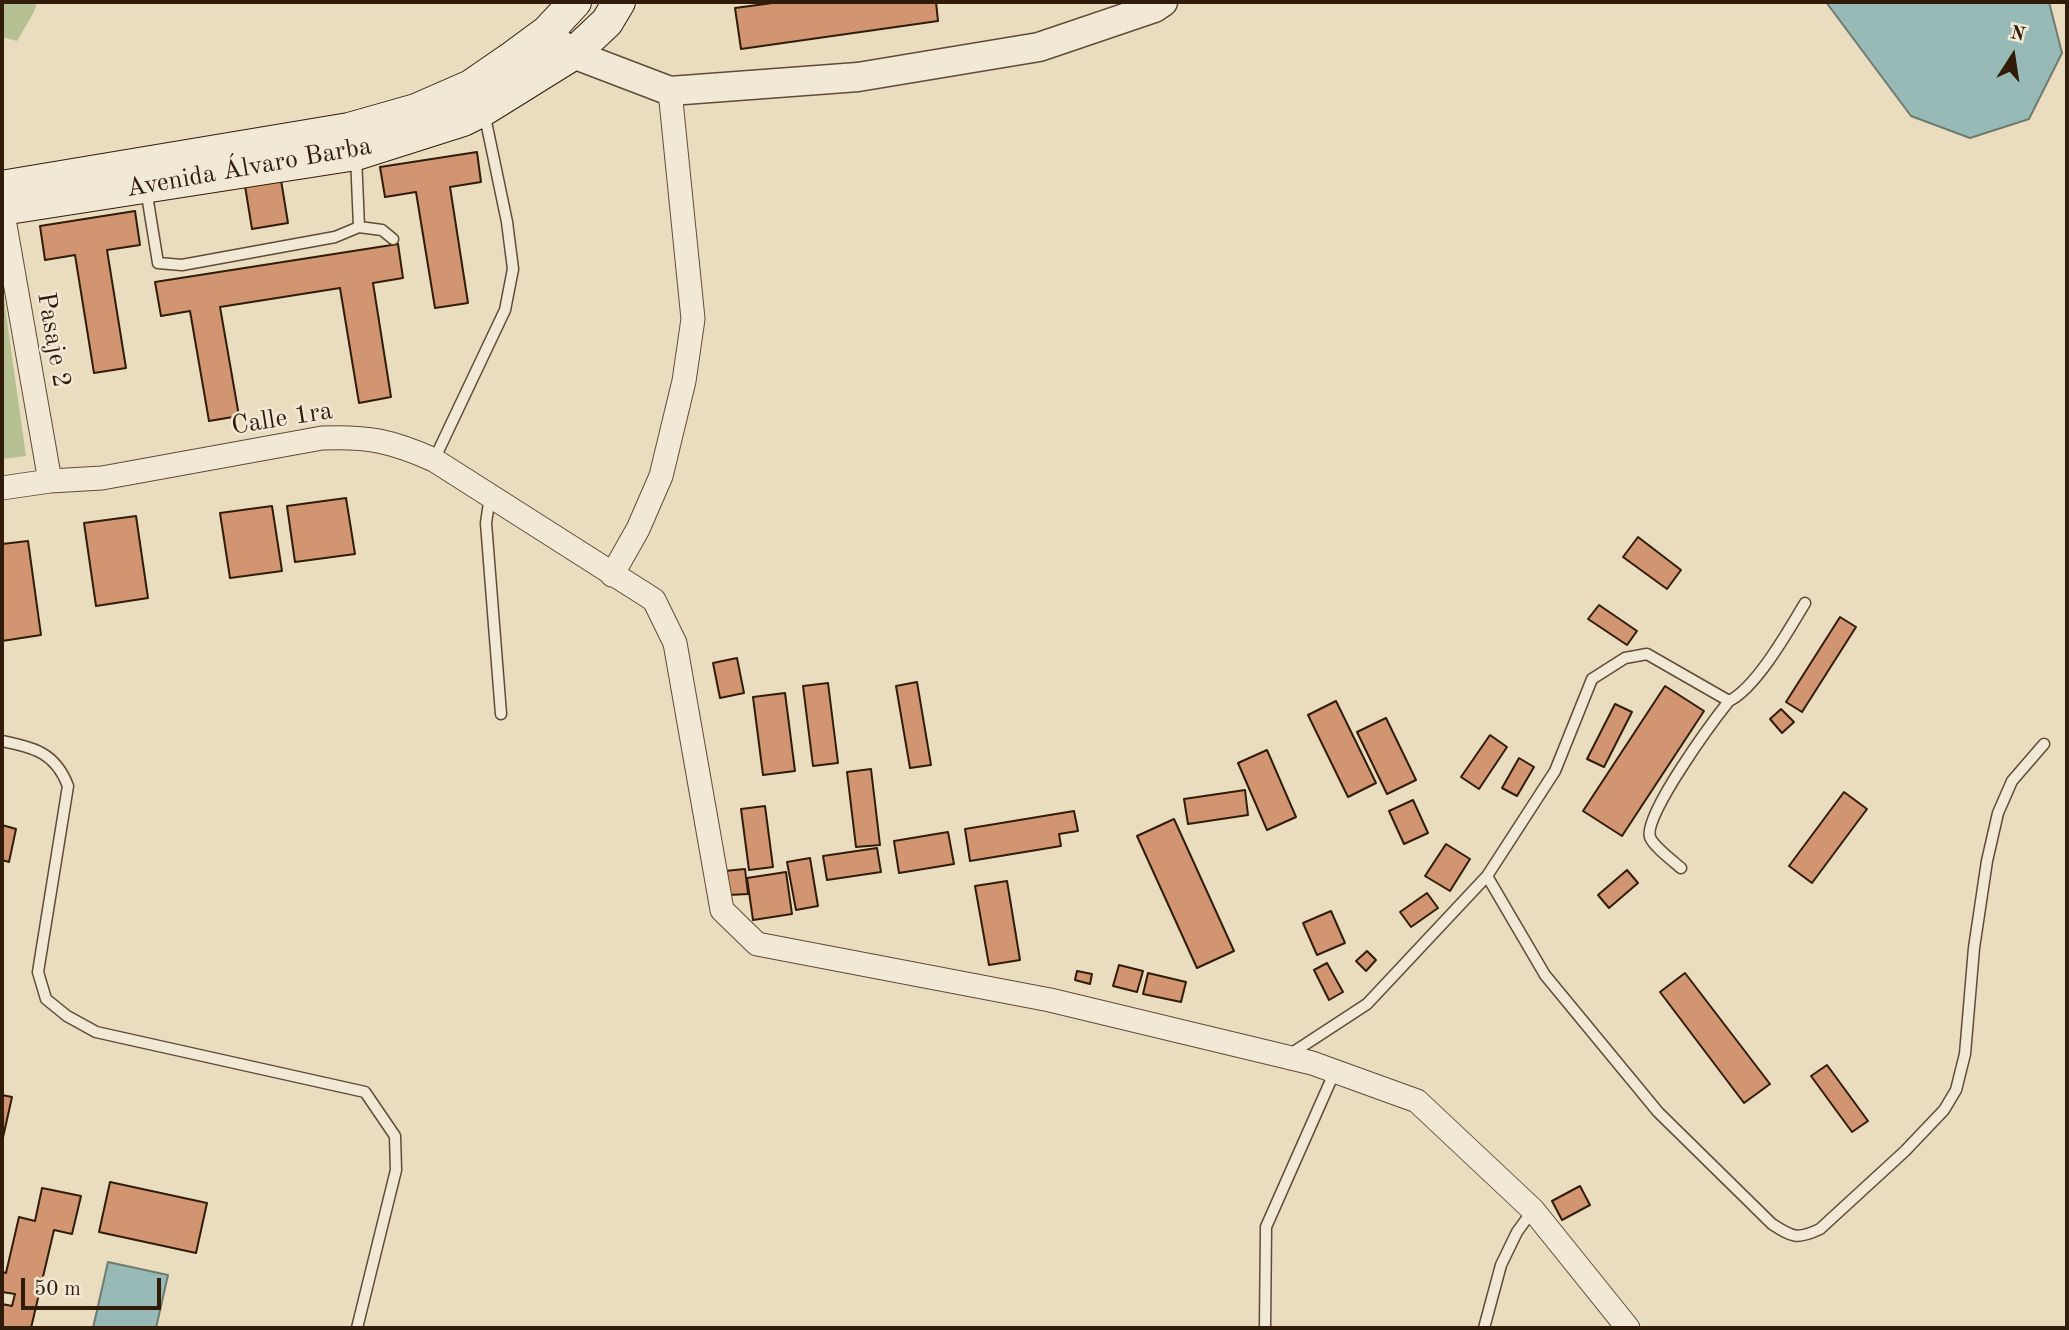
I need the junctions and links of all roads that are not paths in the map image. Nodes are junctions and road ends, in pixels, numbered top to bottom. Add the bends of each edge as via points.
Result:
1 (575, 2) edge
2 (620, 2) edge
3 (1163, 2) edge
4 (547, 32) junction
5 (572, 54) junction
6 (670, 91) junction
7 (483, 110) junction
8 (356, 154) junction
9 (2, 187) edge
10 (145, 187) junction
11 (2, 209) edge
12 (359, 227) junction
13 (393, 239) dead end
14 (434, 460) junction
15 (50, 481) junction
16 (2, 488) edge
17 (490, 496) junction
18 (612, 575) junction
19 (1805, 603) dead end
20 (1728, 701) junction
21 (501, 714) dead end
22 (2, 741) edge
23 (2044, 744) dead end
24 (1681, 868) dead end
25 (1487, 876) junction
26 (1286, 1057) junction
27 (1335, 1072) junction
28 (1533, 1210) junction
29 (357, 1328) edge
30 (1265, 1328) edge
31 (1484, 1328) edge
32 (1628, 1328) edge

1 - 4 main road, Avenida Álvaro Barba
2 - 5 main road, Avenida Álvaro Barba via 607,22
3 - 6 street via 1039,47 859,77
4 - 5 street
4 - 9 main road, Avenida Álvaro Barba via 471,86 415,110 349,129
5 - 6 street
5 - 7 main road, Avenida Álvaro Barba
6 - 18 street via 693,319 684,381 661,476
7 - 8 main road, Avenida Álvaro Barba
7 - 14 lane via 513,269 505,310
8 - 10 main road, Avenida Álvaro Barba
8 - 12 lane
10 - 11 main road, Avenida Álvaro Barba
10 - 12 lane via 158,263 182,265 335,237
11 - 15 street, Pasaje 2
12 - 13 lane via 382,230
14 - 15 street, Calle 1ra via 383,441 321,438 103,478
14 - 17 street, Calle 1ra
15 - 16 street, Calle 1ra
17 - 18 street, Calle 1ra
17 - 21 lane via 486,523
18 - 26 street, Calle 1ra via 654,600 674,643 722,910 757,944 1050,1000
19 - 20 lane via 1749,685
20 - 24 lane via 1680,771 1649,828 1651,840
20 - 25 lane via 1647,654 1625,657 1592,678 1555,771
22 - 29 lane via 33,748 48,757 68,786 38,972 46,999 96,1031 365,1092 395,1136 396,1170
23 - 25 lane via 2011,781 1998,813 1987,860 1965,1054 1956,1090 1944,1110 1905,1151 1820,1230 1805,1237 1791,1236 1772,1224 1658,1112 1545,975
25 - 26 lane via 1367,1004
26 - 27 street
27 - 28 street via 1417,1101
27 - 30 lane via 1266,1227
28 - 31 lane via 1501,1265
28 - 32 street

